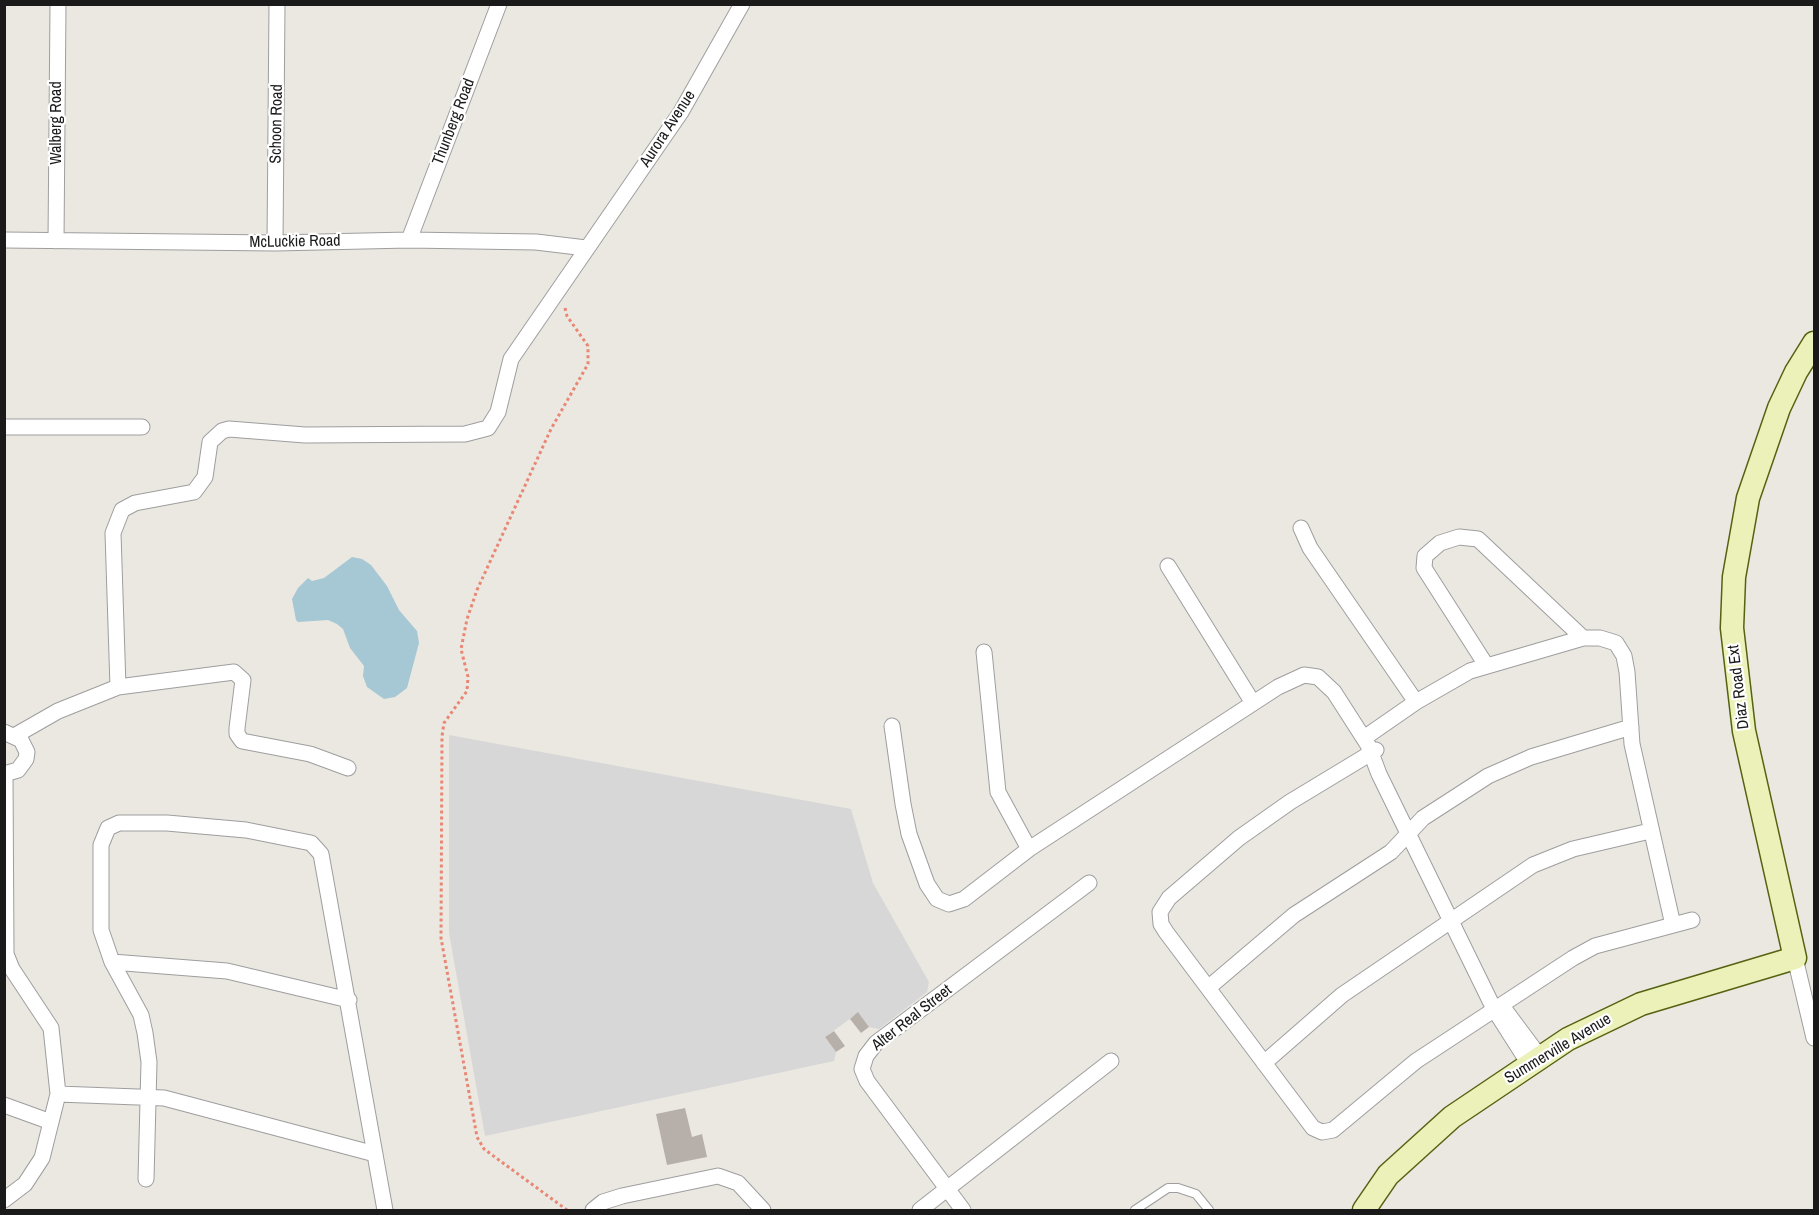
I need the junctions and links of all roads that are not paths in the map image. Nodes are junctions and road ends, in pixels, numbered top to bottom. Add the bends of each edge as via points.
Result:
1 (58, 4) edge
2 (278, 4) edge
3 (500, 4) edge
4 (742, 4) edge
5 (4, 240) edge
6 (410, 240) junction
7 (56, 241) junction
8 (276, 243) junction
9 (586, 248) junction
10 (1815, 343) edge
11 (4, 427) edge
12 (142, 427) dead end
13 (1301, 528) dead end
14 (1168, 566) dead end
15 (1583, 638) junction
16 (984, 652) dead end
17 (1486, 665) junction
18 (118, 687) junction
19 (1416, 702) junction
20 (1253, 703) junction
21 (892, 726) dead end
22 (1631, 727) junction
23 (10, 734) edge
24 (1369, 747) junction
25 (348, 768) dead end
26 (5, 774) edge
27 (1412, 829) junction
28 (1650, 831) junction
29 (1029, 849) junction
30 (1089, 884) dead end
31 (1456, 919) junction
32 (1692, 920) dead end
33 (1673, 926) junction
34 (1795, 958) junction
35 (112, 962) junction
36 (1208, 988) junction
37 (349, 1000) junction
38 (1497, 1007) junction
39 (1815, 1038) edge
40 (1534, 1060) junction
41 (1111, 1061) dead end
42 (1264, 1064) junction
43 (58, 1094) junction
44 (147, 1096) junction
45 (4, 1105) edge
46 (51, 1122) junction
47 (375, 1154) junction
48 (146, 1179) dead end
49 (948, 1191) junction
50 (4, 1200) edge
51 (385, 1210) edge
52 (593, 1210) edge
53 (764, 1210) edge
54 (920, 1210) edge
55 (963, 1210) edge
56 (1135, 1210) edge
57 (1209, 1210) edge
58 (1364, 1210) edge

1 - 7 street, Walberg Road
2 - 8 street, Schoon Road
3 - 6 street, Thunberg Road
4 - 9 street, Aurora Avenue via 681,112
5 - 7 street, McLuckie Road
6 - 8 street, McLuckie Road
6 - 9 street, McLuckie Road via 536,242
7 - 8 street, McLuckie Road
9 - 18 street, Aurora Avenue via 510,359 498,412 482,432 305,435 229,429 210,442 205,477 194,492 135,503 122,510 113,533
10 - 34 street, Diaz Road Ext via 1792,381 1759,460 1740,537 1733,617 1744,731
11 - 12 street
13 - 19 street via 1310,548
14 - 20 street
15 - 17 street
15 - 17 street via 1478,539 1460,537 1440,543 1425,556 1424,568
15 - 22 street via 1610,640 1620,648 1627,672
16 - 29 street via 998,792
17 - 19 street via 1470,670
18 - 23 street
18 - 25 street via 234,672 243,680 237,728 242,741 310,754
19 - 24 street
20 - 24 street via 1296,677 1318,677 1334,692
20 - 29 street
21 - 29 street via 909,834 927,884 937,899 949,904 964,899
22 - 27 street via 1509,765
22 - 28 street
23 - 26 street via 25,745 26,759 18,770
24 - 27 street
24 - 36 street via 1259,823 1164,904 1161,924
26 - 43 street via 6,954 51,1028
27 - 31 street
27 - 36 street via 1391,852 1294,915
28 - 31 street via 1552,855
28 - 33 street
30 - 49 street, Alter Real Street via 876,1042 866,1056 862,1069 867,1081
31 - 38 street
31 - 42 street via 1342,994
32 - 33 street
33 - 38 street via 1595,946
34 - 39 street, Diaz Road Ext
34 - 40 street, Summerville Avenue via 1641,1004 1603,1020
35 - 37 street via 227,970
35 - 37 street via 101,930 100,907 101,845 108,828 119,823 167,823 246,830 311,843 321,854
35 - 44 street via 141,1015 149,1062
36 - 42 street
37 - 47 street
38 - 40 street
38 - 42 street via 1416,1061 1328,1132 1306,1122
40 - 58 street, Summerville Avenue via 1421,1142 1388,1175
41 - 49 street
43 - 44 street
43 - 46 street
44 - 47 street via 194,1104
44 - 48 street
45 - 46 street
46 - 50 street via 42,1158 33,1173
47 - 51 street
49 - 54 street
49 - 55 street, Alter Real Street
52 - 53 street via 622,1196 718,1176 738,1183
56 - 57 lane via 1168,1188 1196,1194

